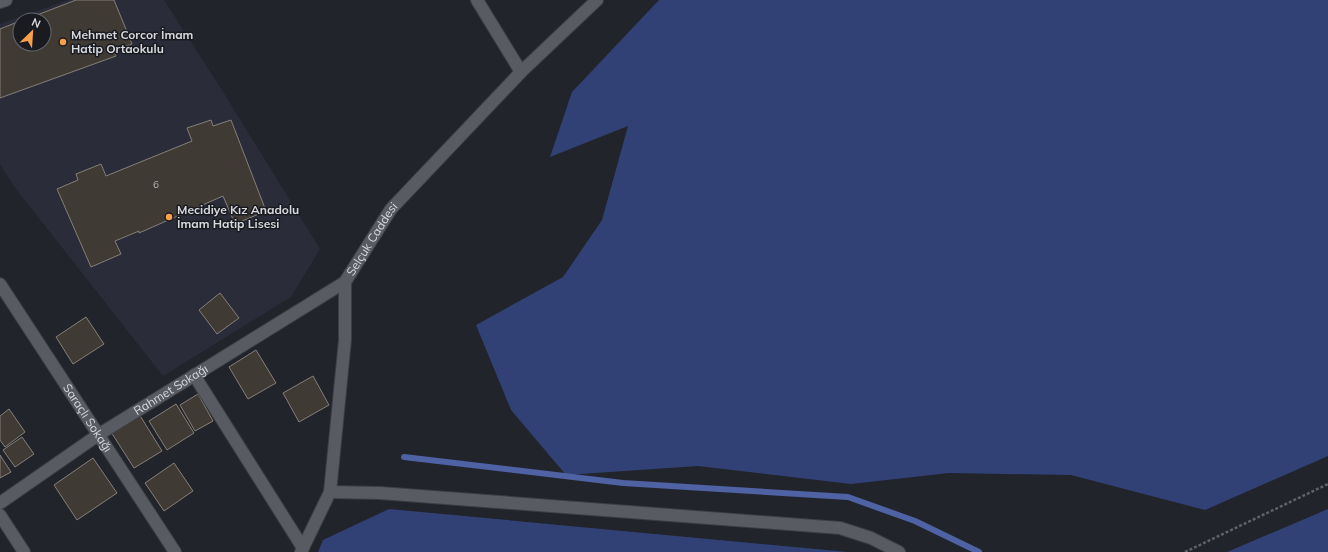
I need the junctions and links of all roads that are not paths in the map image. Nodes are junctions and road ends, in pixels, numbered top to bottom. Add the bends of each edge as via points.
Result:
1 (6, 0) edge
2 (477, 0) edge
3 (597, 0) edge
4 (0, 2) edge
5 (521, 72) junction
6 (345, 282) junction
7 (0, 284) edge
8 (194, 375) junction
9 (98, 435) junction
10 (330, 492) junction
11 (0, 503) edge
12 (0, 515) edge
13 (302, 550) edge
14 (24, 552) edge
15 (175, 552) edge
16 (899, 552) edge

1 - 4 street
2 - 5 street
3 - 5 street, Selçuk Caddesi
5 - 6 street, Selçuk Caddesi via 391,209
6 - 8 street, Rahmet Sokağı
6 - 10 street, Selçuk Caddesi via 345,340
7 - 9 street, Saraçlı Sokağı
8 - 9 street, Rahmet Sokağı
8 - 13 street
9 - 11 street, Rahmet Sokağı
9 - 15 street, Saraçlı Sokağı
10 - 13 street, Selçuk Caddesi
10 - 16 street via 380,493 840,528 871,538
12 - 14 street

